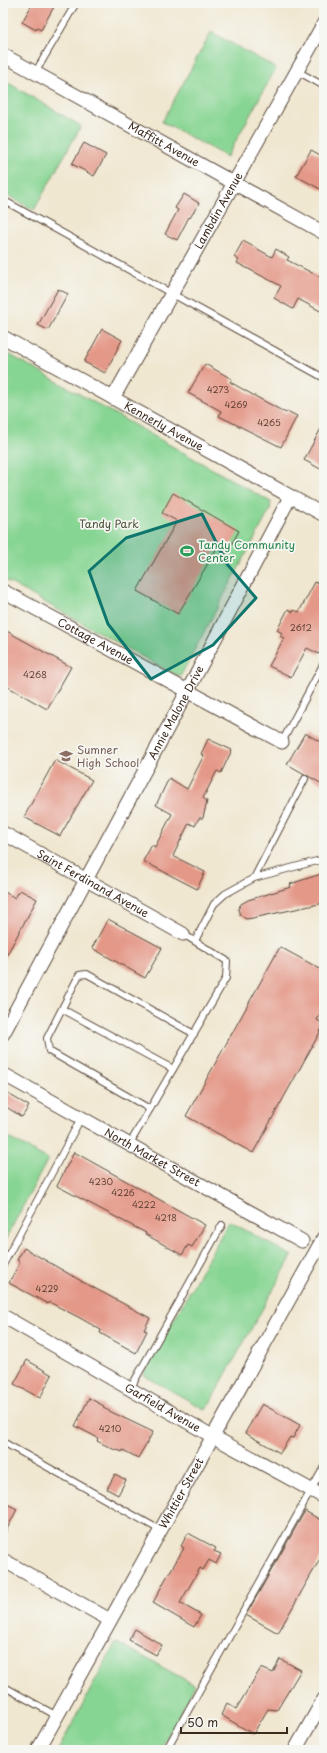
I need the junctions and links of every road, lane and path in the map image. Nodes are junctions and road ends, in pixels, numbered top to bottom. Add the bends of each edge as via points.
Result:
1 (76, 3) edge
2 (324, 22) edge
3 (3, 55) edge
4 (297, 71) junction
5 (35, 73) junction
6 (324, 86) edge
7 (234, 183) junction
8 (3, 200) edge
9 (324, 233) edge
10 (171, 294) junction
11 (3, 337) edge
12 (324, 378) edge
13 (113, 398) junction
14 (290, 496) junction
15 (324, 515) edge
16 (3, 591) edge
17 (324, 663) edge
18 (188, 692) junction
19 (282, 742) joint
20 (305, 779) dead end
21 (3, 833) edge
22 (324, 859) edge
23 (254, 878) junction
24 (86, 880) junction
25 (183, 934) joint
26 (195, 941) junction
27 (62, 1009) junction
28 (3, 1034) edge
29 (194, 1034) junction
30 (173, 1068) junction
31 (3, 1074) edge
32 (150, 1109) junction
33 (81, 1118) junction
34 (129, 1145) junction
35 (222, 1225) dead end
36 (324, 1237) edge
37 (302, 1241) dead end
38 (3, 1265) edge
39 (3, 1316) edge
40 (130, 1389) junction
41 (212, 1436) junction
42 (3, 1442) edge
43 (324, 1467) edge
44 (311, 1490) junction
45 (324, 1497) edge
46 (160, 1530) junction
47 (3, 1560) edge
48 (110, 1620) junction
49 (3, 1686) edge
50 (324, 1699) edge
51 (57, 1716) junction
52 (38, 1750) edge
53 (166, 1750) edge
54 (295, 1750) edge

1 - 5 lane
2 - 4 street, Lambdin Avenue
3 - 5 street, Maffitt Avenue
4 - 6 lane
4 - 7 street, Lambdin Avenue
5 - 7 street, Maffitt Avenue
7 - 9 street, Maffitt Avenue
7 - 10 street, Lambdin Avenue
8 - 10 lane
10 - 12 lane
10 - 13 street, Lambdin Avenue
11 - 13 street, Kennerly Avenue
13 - 14 street, Kennerly Avenue
14 - 15 street, Kennerly Avenue
14 - 18 street, Annie Malone Drive
16 - 18 street, Cottage Avenue
17 - 19 lane
18 - 19 street, Cottage Avenue
18 - 24 street, Annie Malone Drive
20 - 23 lane
21 - 24 street, Saint Ferdinand Avenue
22 - 23 lane
23 - 26 lane via 225,894 214,904
24 - 25 street, Saint Ferdinand Avenue
24 - 28 street, Annie Malone Drive
25 - 26 lane
26 - 29 lane via 227,961 226,978
27 - 29 lane via 79,975 87,974
27 - 30 lane
27 - 32 lane via 47,1038 49,1051
29 - 30 lane
30 - 32 lane
31 - 33 street, North Market Street
32 - 34 lane
33 - 34 street, North Market Street
33 - 38 lane
34 - 37 street, North Market Street
35 - 40 lane
36 - 41 street, Whittier Street
39 - 40 street, Garfield Avenue
40 - 41 street, Garfield Avenue
41 - 44 street, Garfield Avenue
41 - 46 street, Whittier Street
42 - 46 lane
43 - 44 lane
44 - 45 street, Garfield Avenue
44 - 53 lane
46 - 48 street, Whittier Street
47 - 48 street
48 - 51 street, Whittier Street
49 - 51 lane
50 - 54 street
51 - 52 street, Whittier Street

